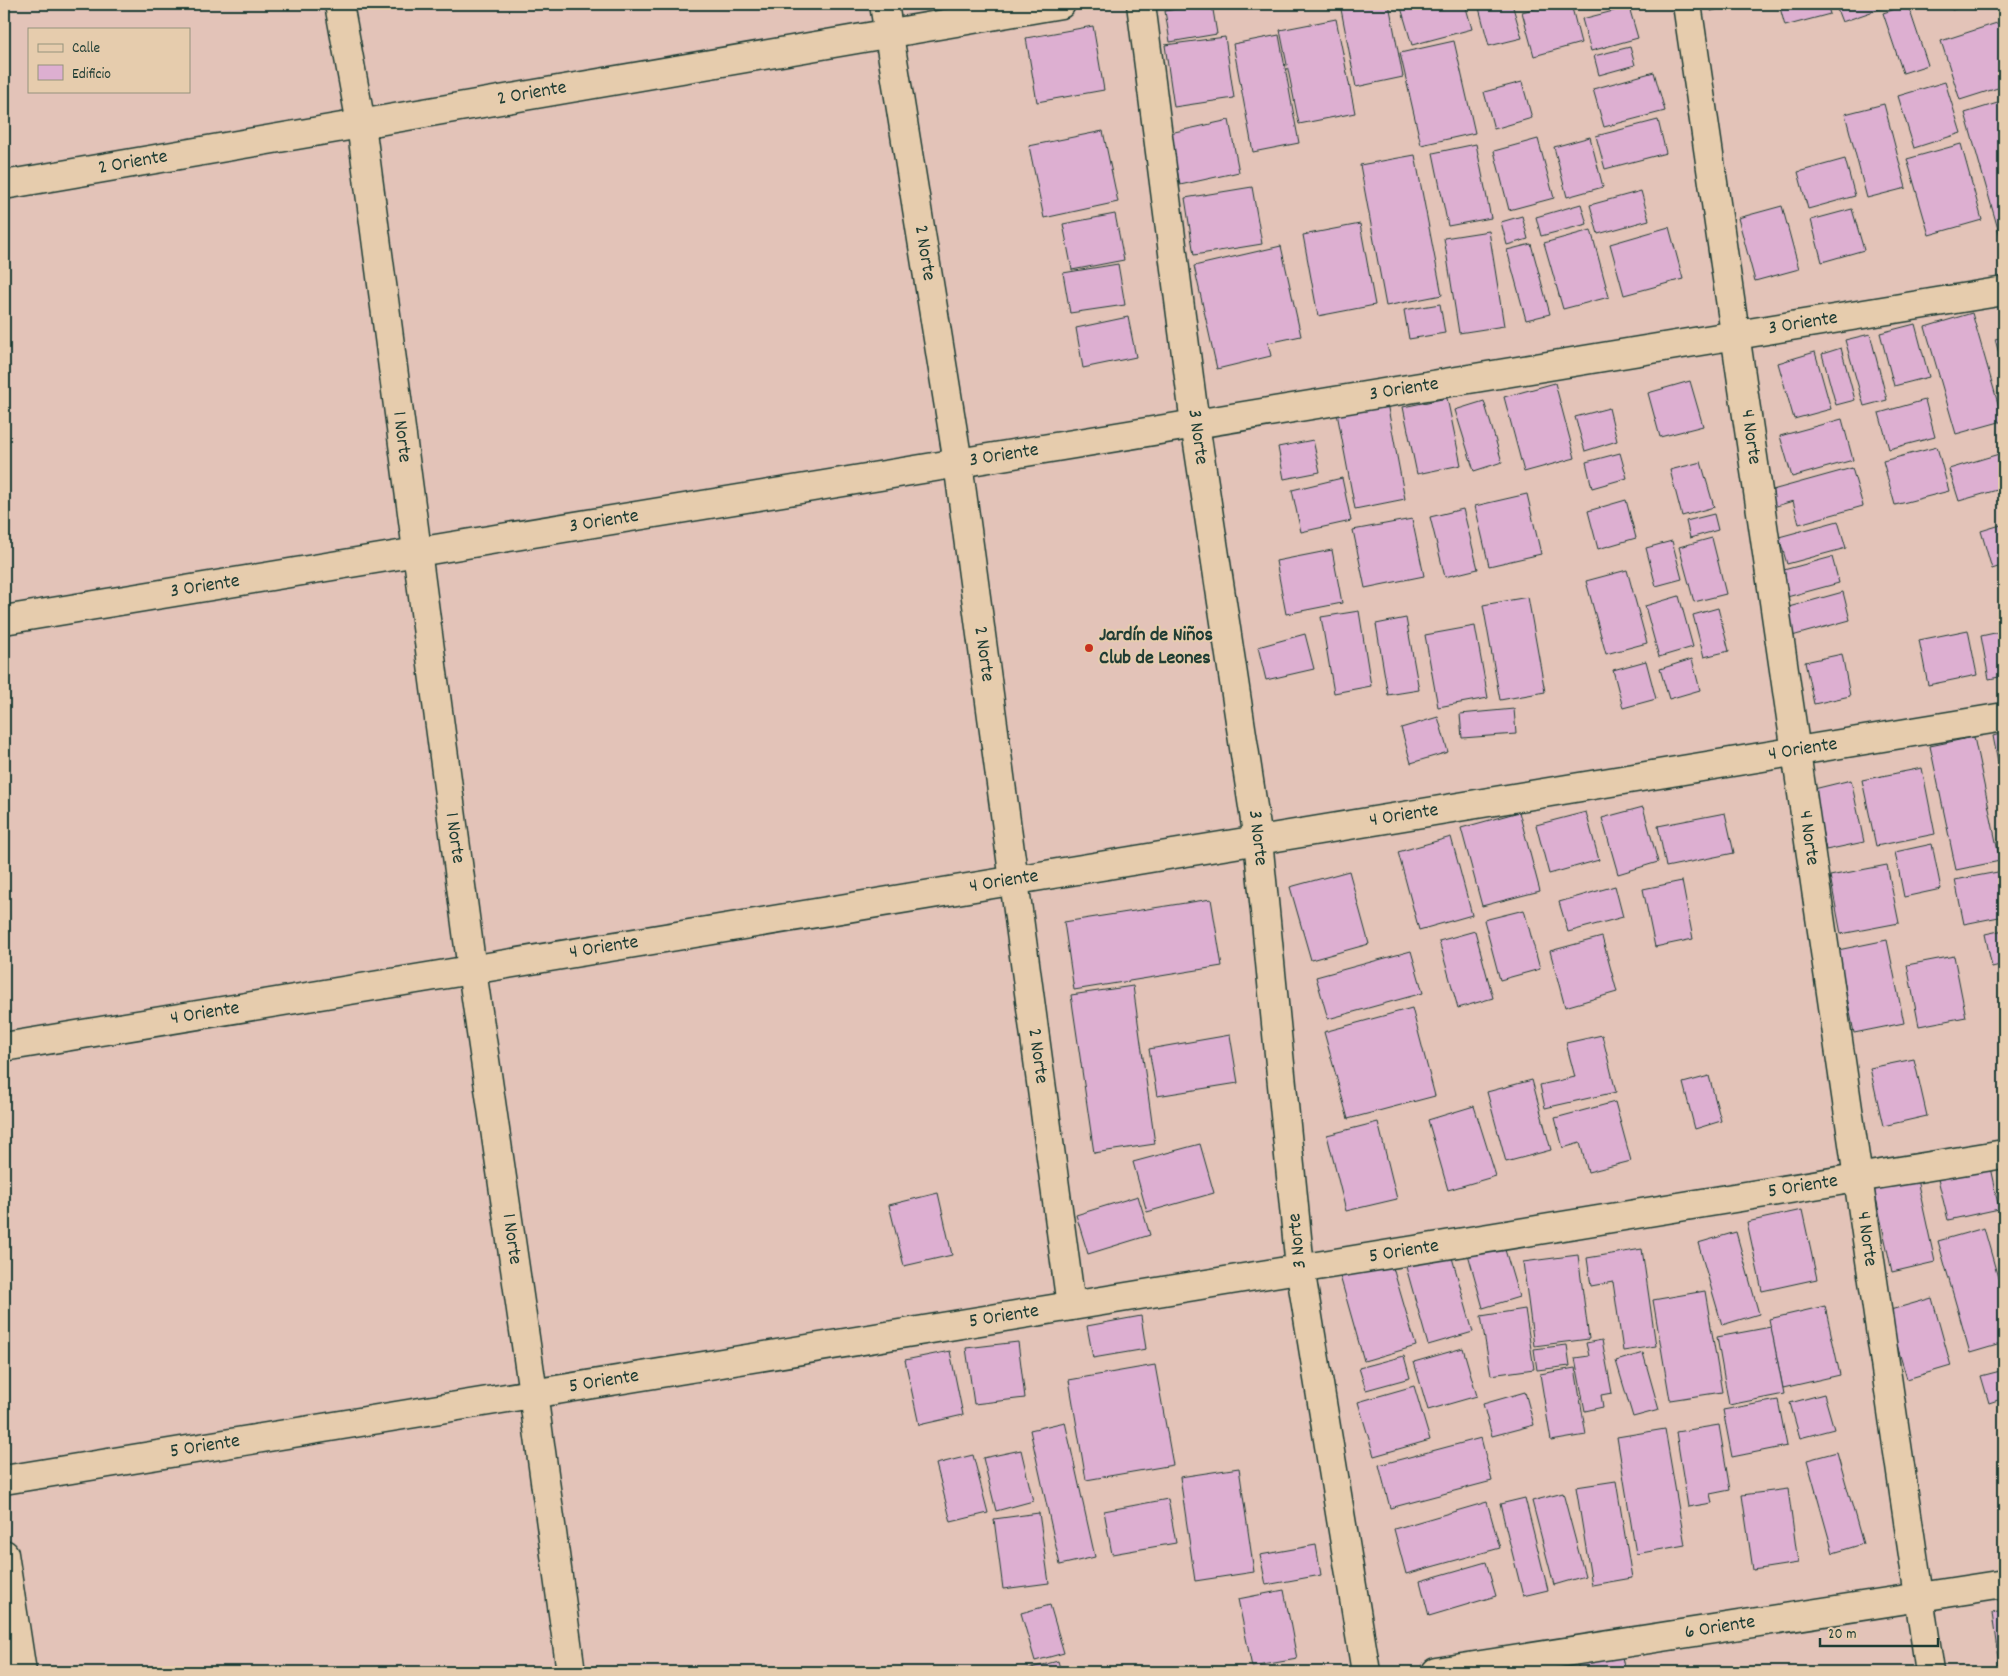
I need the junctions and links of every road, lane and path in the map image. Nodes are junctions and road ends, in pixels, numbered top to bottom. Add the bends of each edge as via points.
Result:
1 (339, 4) edge
2 (884, 4) edge
3 (1061, 4) edge
4 (1141, 4) edge
5 (1687, 4) edge
6 (889, 33) junction
7 (361, 124) junction
8 (4, 185) edge
9 (2004, 290) edge
10 (1735, 335) junction
11 (1195, 424) junction
12 (958, 463) junction
13 (416, 553) junction
14 (4, 620) edge
15 (2004, 717) edge
16 (1795, 752) junction
17 (1258, 840) junction
18 (1014, 880) junction
19 (472, 970) junction
20 (4, 1047) edge
21 (2004, 1154) edge
22 (1858, 1178) junction
23 (1300, 1268) junction
24 (1071, 1306) junction
25 (533, 1393) junction
26 (4, 1480) edge
27 (4, 1554) edge
28 (2004, 1584) edge
29 (1919, 1597) junction
30 (22, 1672) edge
31 (571, 1672) edge
32 (1366, 1672) edge
33 (1436, 1672) edge
34 (1930, 1672) edge

1 - 7 street, 1 Norte
2 - 6 street, 2 Norte
3 - 6 street, 2 Oriente
4 - 11 street, 3 Norte
5 - 10 street, 4 Norte
6 - 7 street, 2 Oriente
6 - 12 street, 2 Norte
7 - 8 street, 2 Oriente
7 - 13 street, 1 Norte
9 - 10 street, 3 Oriente
10 - 11 street, 3 Oriente
10 - 16 street, 4 Norte
11 - 12 street, 3 Oriente
11 - 17 street, 3 Norte
12 - 13 street, 3 Oriente
12 - 18 street, 2 Norte
13 - 14 street, 3 Oriente
13 - 19 street, 1 Norte
15 - 16 street, 4 Oriente
16 - 17 street, 4 Oriente
16 - 22 street, 4 Norte
17 - 18 street, 4 Oriente
17 - 23 street, 3 Norte
18 - 19 street, 4 Oriente
18 - 24 street, 2 Norte
19 - 20 street, 4 Oriente
19 - 25 street, 1 Norte
21 - 22 street, 5 Oriente
22 - 23 street, 5 Oriente
22 - 29 street, 4 Norte
23 - 24 street, 5 Oriente
23 - 32 street, 3 Norte
24 - 25 street, 5 Oriente
25 - 26 street, 5 Oriente
25 - 31 street, 1 Norte
27 - 30 street
28 - 29 street, 6 Oriente
29 - 33 street, 6 Oriente
29 - 34 street, 4 Norte

